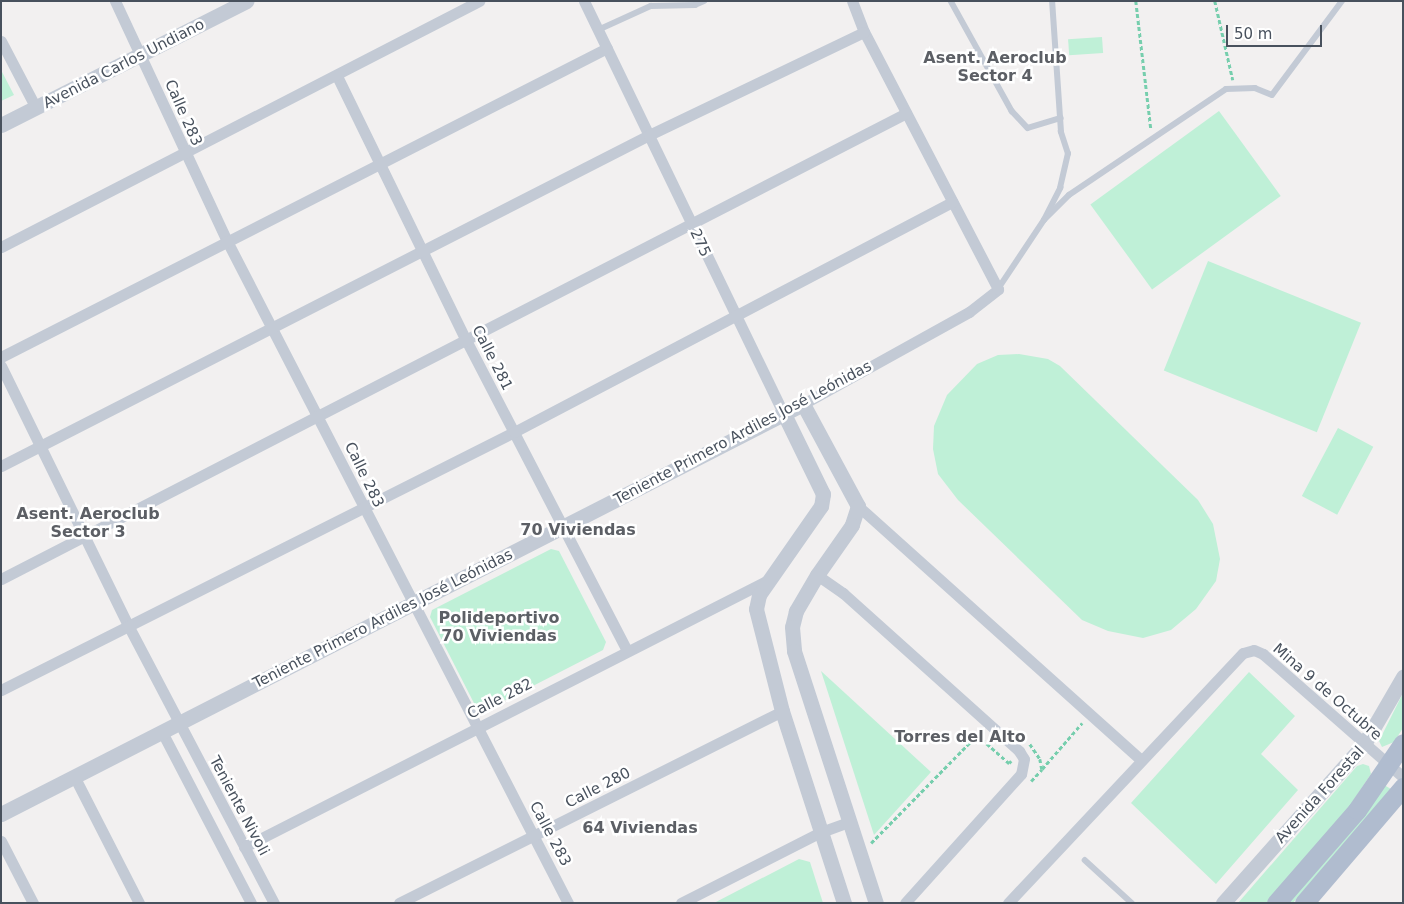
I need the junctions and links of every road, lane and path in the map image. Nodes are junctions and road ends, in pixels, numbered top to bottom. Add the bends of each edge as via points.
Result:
1 (115, 1) edge
2 (246, 1) edge
3 (479, 1) edge
4 (584, 1) edge
5 (704, 1) edge
6 (852, 1) edge
7 (951, 1) edge
8 (1052, 1) edge
9 (1136, 1) edge
10 (1215, 1) edge
11 (1342, 1) edge
12 (598, 30) junction
13 (864, 32) junction
14 (1, 41) edge
15 (607, 48) junction
16 (142, 56) junction
17 (337, 76) junction
18 (1237, 88) junction
19 (36, 108) junction
20 (906, 112) junction
21 (1061, 118) junction
22 (1, 125) edge
23 (649, 135) junction
24 (1152, 137) junction
25 (184, 154) junction
26 (380, 162) junction
27 (952, 202) junction
28 (1044, 220) junction
29 (691, 224) junction
30 (227, 241) junction
31 (1, 247) edge
32 (422, 250) junction
33 (998, 289) junction
34 (735, 318) junction
35 (273, 327) junction
36 (466, 340) junction
37 (1, 357) edge
38 (1, 366) edge
39 (803, 404) junction
40 (784, 414) junction
41 (320, 418) junction
42 (514, 432) junction
43 (41, 446) junction
44 (1, 466) edge
45 (858, 506) junction
46 (364, 508) junction
47 (564, 526) junction
48 (84, 535) junction
49 (816, 575) junction
50 (1, 579) edge
51 (770, 579) junction
52 (412, 604) junction
53 (129, 627) junction
54 (626, 651) junction
55 (1403, 677) edge
56 (1, 690) edge
57 (782, 711) junction
58 (1085, 720) dead end
59 (179, 723) junction
60 (476, 728) junction
61 (162, 732) junction
62 (1403, 743) edge
63 (1364, 744) junction
64 (1019, 751) junction
65 (1140, 759) junction
66 (1387, 764) junction
67 (74, 776) junction
68 (1403, 777) edge
69 (1403, 787) edge
70 (1, 814) edge
71 (848, 822) junction
72 (821, 832) junction
73 (534, 837) junction
74 (1, 841) edge
75 (244, 847) junction
76 (860, 855) junction
77 (1085, 860) dead end
78 (271, 902) edge
79 (33, 903) edge
80 (139, 903) edge
81 (250, 903) edge
82 (399, 903) edge
83 (568, 903) edge
84 (681, 903) edge
85 (844, 903) edge
86 (876, 903) edge
87 (905, 903) edge
88 (1008, 903) edge
89 (1132, 903) edge
90 (1223, 903) edge
91 (1276, 903) edge
92 (1304, 903) edge

1 - 16 street, Calle 283
2 - 16 street, Avenida Carlos Undiano
3 - 17 street
4 - 12 street, 275
5 - 12 lane via 651,6
6 - 13 street
7 - 21 lane via 1012,111 1028,128
8 - 21 lane
9 - 24 path
10 - 18 path
11 - 18 lane via 1272,95 1255,88
12 - 15 street, 275
13 - 20 street
13 - 23 street
14 - 19 street
15 - 23 street, 275
15 - 26 street
16 - 19 street, Avenida Carlos Undiano
16 - 25 street, Calle 283
17 - 25 street
17 - 26 street, Calle 281
18 - 24 lane via 1226,89
19 - 22 street, Avenida Carlos Undiano
20 - 27 street
20 - 29 street
21 - 28 lane via 1061,132 1068,154 1060,188
23 - 29 street, 275
23 - 32 street
24 - 28 lane via 1069,195
25 - 30 street, Calle 283
25 - 31 street
26 - 30 street
26 - 32 street, Calle 281
27 - 33 street
27 - 34 street
28 - 33 lane
29 - 34 street, 275
29 - 36 street
30 - 35 street, Calle 283
30 - 37 street
32 - 35 street
32 - 36 street, Calle 281
33 - 39 street, Teniente Primero Ardiles José Leónidas via 970,312
34 - 40 street, 275
34 - 42 street
35 - 41 street, Calle 283
35 - 43 street
36 - 41 street
36 - 42 street, Calle 281
38 - 43 street, Teniente Nivoli
39 - 40 street, Teniente Primero Ardiles José Leónidas
39 - 45 street
40 - 47 street, Teniente Primero Ardiles José Leónidas
40 - 51 street, 275 via 823,494 821,506
41 - 46 street, Calle 283
41 - 48 street
42 - 46 street
42 - 47 street, Calle 281
43 - 44 street
43 - 48 street, Teniente Nivoli
45 - 49 street via 852,525
45 - 65 street
46 - 52 street, Calle 283
46 - 53 street
47 - 52 street, Teniente Primero Ardiles José Leónidas
47 - 54 street, Calle 281
48 - 50 street
48 - 53 street, Teniente Nivoli
49 - 64 street via 843,593
49 - 71 street via 796,611 792,626 794,651
51 - 54 street, Calle 282
51 - 57 street via 759,595 756,609
52 - 59 street, Teniente Primero Ardiles José Leónidas
52 - 60 street, Calle 283
53 - 56 street
53 - 59 street, Teniente Nivoli
54 - 60 street, Calle 282
55 - 63 street, Avenida Forestal
57 - 72 street
57 - 73 street, Calle 280
58 - 64 path via 1042,769 1037,752 1027,742
59 - 61 street, Teniente Primero Ardiles José Leónidas
59 - 75 street, Teniente Nivoli
60 - 73 street, Calle 283
60 - 75 street, Calle 282
61 - 67 street, Teniente Primero Ardiles José Leónidas
61 - 81 street
62 - 66 main road, Avenida Forestal
63 - 65 street, Mina 9 de Octubre via 1263,654 1254,650 1242,653
63 - 66 street, Mina 9 de Octubre
63 - 90 street, Avenida Forestal
64 - 76 path via 1009,763 977,735
64 - 87 street via 1024,759 1021,774
65 - 88 street
66 - 68 street, Mina 9 de Octubre
66 - 91 main road, Avenida Forestal via 1357,810
67 - 70 street, Teniente Primero Ardiles José Leónidas
67 - 80 street
69 - 92 main road
71 - 72 street
71 - 76 street
72 - 84 street
72 - 85 street
73 - 82 street, Calle 280
73 - 83 street, Calle 283
74 - 79 street
75 - 78 street, Teniente Nivoli
76 - 86 street
77 - 89 lane

